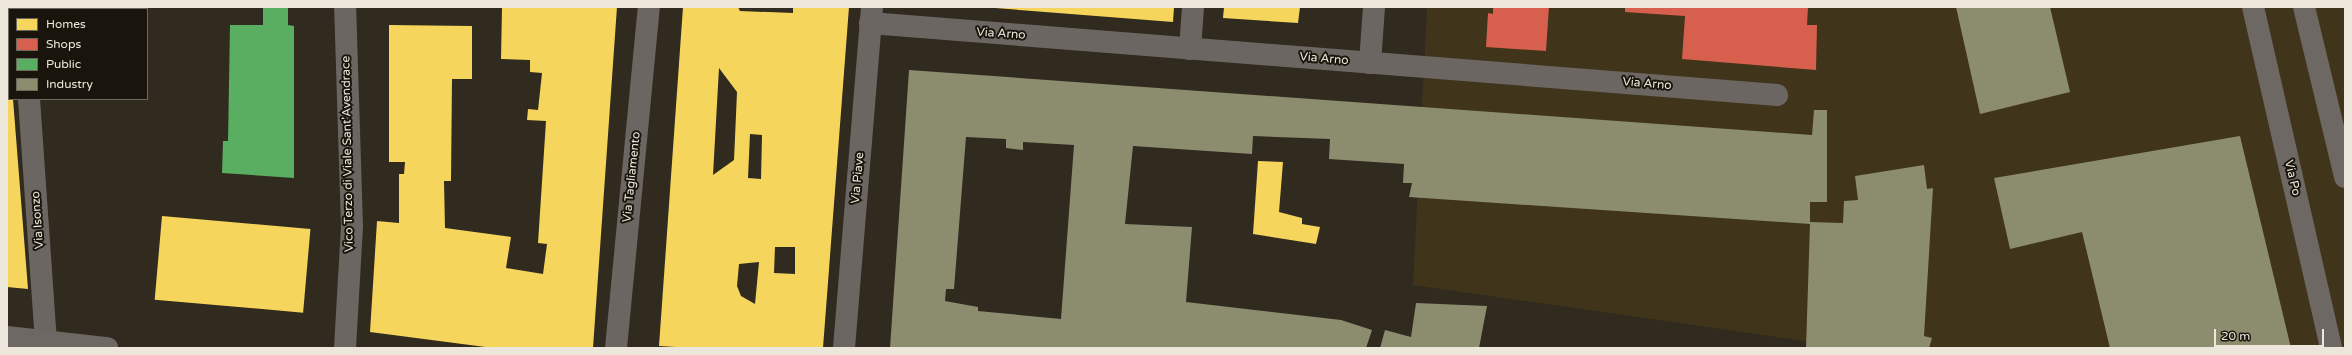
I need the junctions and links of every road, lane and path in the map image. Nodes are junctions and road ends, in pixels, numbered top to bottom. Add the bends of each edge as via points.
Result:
1 (345, 7) edge
2 (649, 7) edge
3 (1192, 7) edge
4 (1374, 7) edge
5 (2253, 7) edge
6 (2304, 7) edge
7 (871, 15) edge
8 (1190, 49) junction
9 (1370, 63) junction
10 (1777, 95) dead end
11 (29, 100) edge
12 (2345, 177) edge
13 (7, 337) edge
14 (46, 342) junction
15 (107, 348) edge
16 (345, 348) edge
17 (616, 348) edge
18 (844, 348) edge
19 (2331, 348) edge

1 - 16 street, Vico Terzo di Viale Sant'Avendrace via 352,226
2 - 17 street, Via Tagliamento
3 - 8 street
4 - 9 street
5 - 19 main road, Via Po
6 - 12 main road
7 - 8 street, Via Arno
7 - 18 street, Via Piave
8 - 9 street, Via Arno
9 - 10 street, Via Arno
11 - 14 street, Via Isonzo
13 - 14 main road
14 - 15 main road

